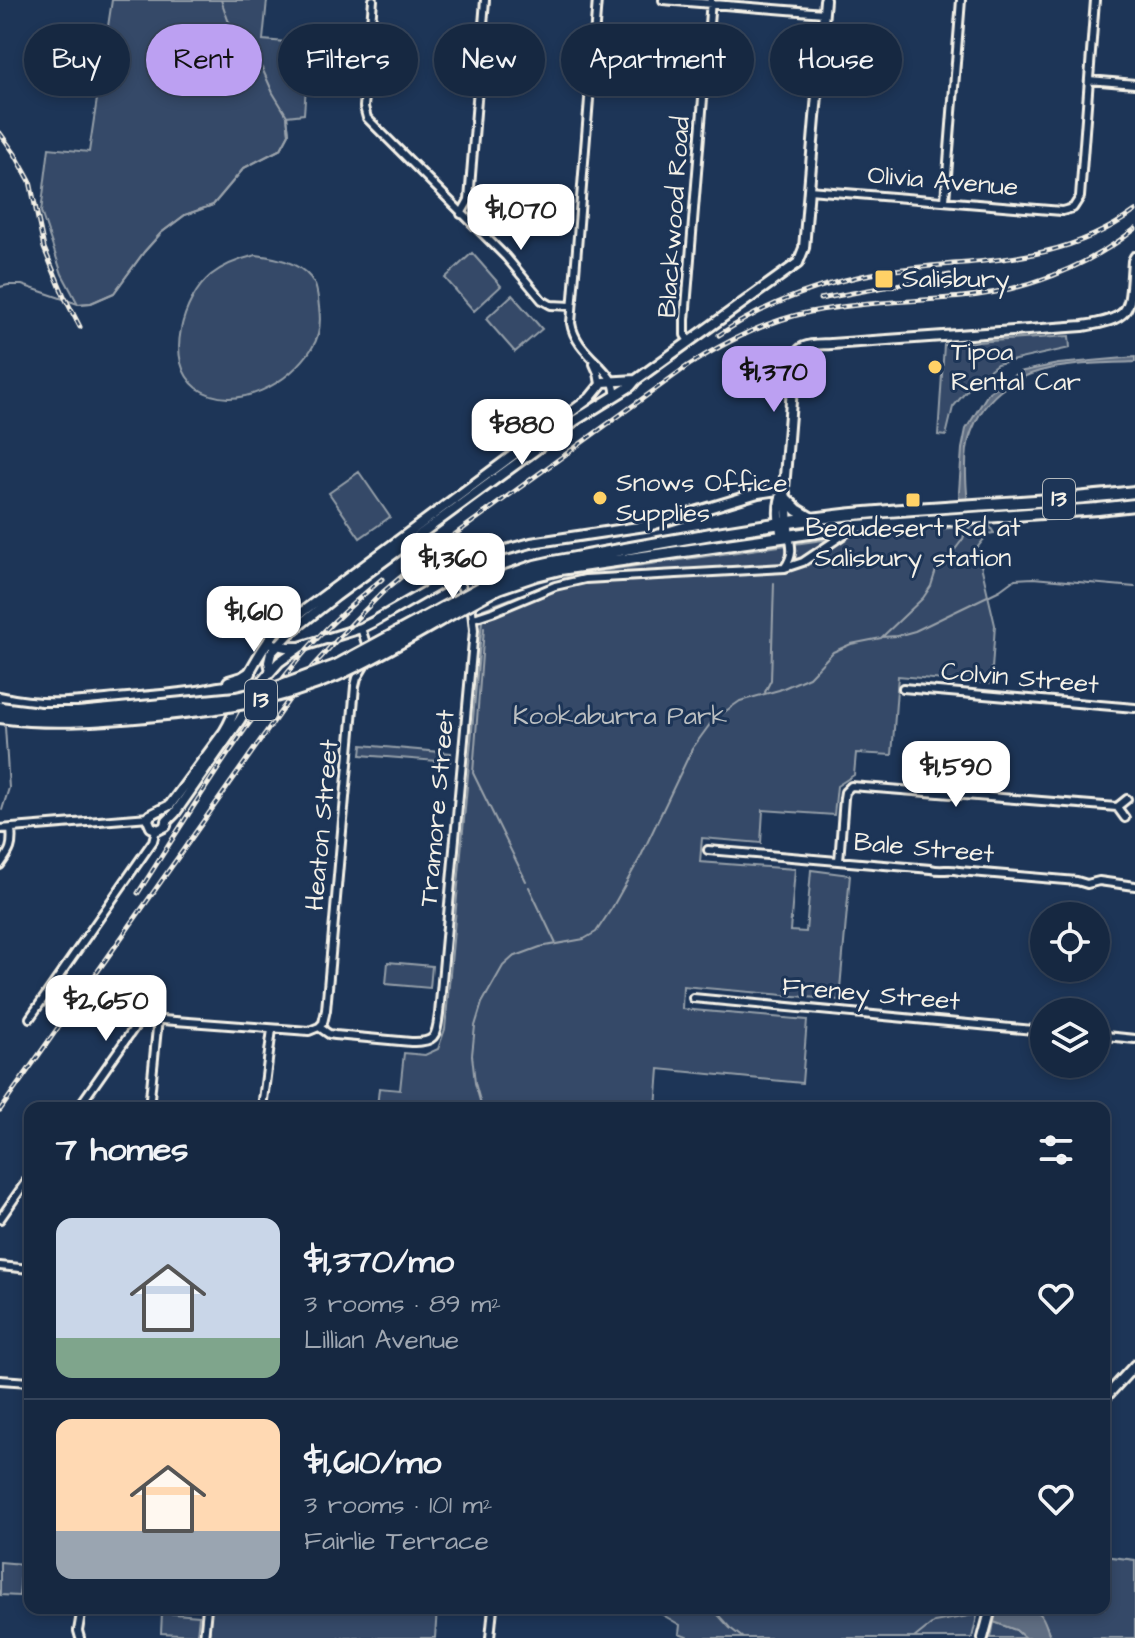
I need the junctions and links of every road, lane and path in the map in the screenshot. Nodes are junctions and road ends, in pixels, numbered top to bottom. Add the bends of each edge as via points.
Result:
1 (373, 0) edge
2 (485, 0) edge
3 (597, 0) edge
4 (663, 0) edge
5 (825, 0) edge
6 (961, 0) edge
7 (1095, 0) edge
8 (711, 2) edge
9 (824, 13) junction
10 (1089, 80) junction
11 (1135, 84) edge
12 (809, 190) junction
13 (945, 200) junction
14 (461, 214) junction
15 (1135, 257) edge
16 (572, 306) junction
17 (689, 341) junction
18 (593, 360) junction
19 (612, 380) junction
20 (636, 380) junction
21 (600, 384) junction
22 (615, 395) junction
23 (1135, 492) edge
24 (786, 494) junction
25 (1135, 505) edge
26 (812, 519) junction
27 (783, 523) junction
28 (858, 526) junction
29 (786, 537) junction
30 (785, 568) junction
31 (456, 575) junction
32 (497, 584) junction
33 (474, 618) junction
34 (361, 628) junction
35 (267, 643) junction
36 (277, 646) junction
37 (300, 647) junction
38 (271, 671) junction
39 (250, 673) junction
40 (220, 687) junction
41 (903, 688) dead end
42 (243, 691) junction
43 (256, 692) junction
44 (157, 696) junction
45 (0, 698) edge
46 (0, 708) edge
47 (1135, 708) edge
48 (0, 717) edge
49 (1127, 799) dead end
50 (1117, 807) junction
51 (160, 811) junction
52 (149, 817) junction
53 (1125, 818) dead end
54 (167, 821) junction
55 (0, 829) edge
56 (11, 829) junction
57 (156, 830) junction
58 (708, 850) dead end
59 (839, 861) junction
60 (0, 865) edge
61 (1135, 886) edge
62 (693, 998) dead end
63 (30, 1018) dead end
64 (158, 1018) junction
65 (319, 1027) junction
66 (272, 1029) junction
67 (1030, 1030) edge
68 (1110, 1036) edge
69 (1135, 1039) edge
70 (82, 1102) edge
71 (150, 1102) edge
72 (263, 1102) edge
73 (24, 1185) edge
74 (0, 1219) edge
75 (0, 1266) edge
76 (24, 1268) edge
77 (1135, 1365) edge
78 (0, 1380) edge
79 (24, 1382) edge
80 (1110, 1392) edge
81 (81, 1614) edge
82 (206, 1614) edge
83 (492, 1614) edge
84 (989, 1614) edge
85 (80, 1638) edge
86 (204, 1638) edge
87 (490, 1638) edge
88 (983, 1638) edge

1 - 14 street via 365,113
2 - 14 street via 469,200
3 - 16 street
4 - 8 street
5 - 9 street
6 - 13 street
7 - 10 street
8 - 9 street
8 - 17 street, Blackwood Road via 685,320
9 - 12 street
10 - 11 street
10 - 13 street, Olivia Avenue via 1080,197 1073,208
12 - 13 street, Olivia Avenue
12 - 17 street via 802,256
14 - 16 street via 542,300
15 - 24 street via 1128,307 1103,323 799,349
16 - 18 street via 573,331
17 - 20 street
18 - 19 street
18 - 21 street
19 - 20 street
19 - 21 street
19 - 22 street
20 - 22 street
21 - 35 street via 590,398
22 - 36 street via 336,596
23 - 26 highway, 13
24 - 26 highway
24 - 27 street
24 - 31 street via 758,493 652,525 513,547
25 - 28 highway, 13
26 - 27 highway, 13
27 - 29 street
27 - 32 highway, 13 via 553,562
28 - 29 highway, 13
28 - 30 street
29 - 30 street via 792,547
29 - 32 highway, 13 via 560,569
30 - 33 street via 585,579
31 - 33 street, Tramore Street
31 - 34 street
32 - 46 highway, 13, bridge via 336,666 271,690 78,713
32 - 48 highway, 13, bridge via 338,674 273,698 85,721
33 - 65 street, Tramore Street via 437,1027 424,1042 335,1035
34 - 37 street
34 - 65 street, Heaton Street via 368,657 355,686 326,1010
35 - 36 street
35 - 39 street
36 - 37 street
36 - 38 street via 269,658
37 - 38 street
38 - 43 street
39 - 40 highway
39 - 42 street
40 - 42 highway
40 - 44 highway
41 - 47 street, Colvin Street
42 - 43 highway
42 - 44 highway via 162,700
42 - 51 street via 224,732
43 - 54 street
44 - 45 highway via 55,706
49 - 50 street
50 - 53 street
50 - 59 street via 851,786 844,798
51 - 52 street
51 - 54 street
52 - 56 street
52 - 57 street
54 - 57 street
55 - 56 street
56 - 60 street via 10,851
57 - 63 street
58 - 59 street, Bale Street
59 - 61 street, Bale Street
62 - 67 street, Freney Street
64 - 66 street
64 - 70 street via 134,1028
64 - 71 street
65 - 66 street
66 - 72 street
68 - 69 street
73 - 74 street
75 - 76 street
77 - 80 street
78 - 79 street
81 - 85 street
82 - 86 street
83 - 87 street
84 - 88 street

